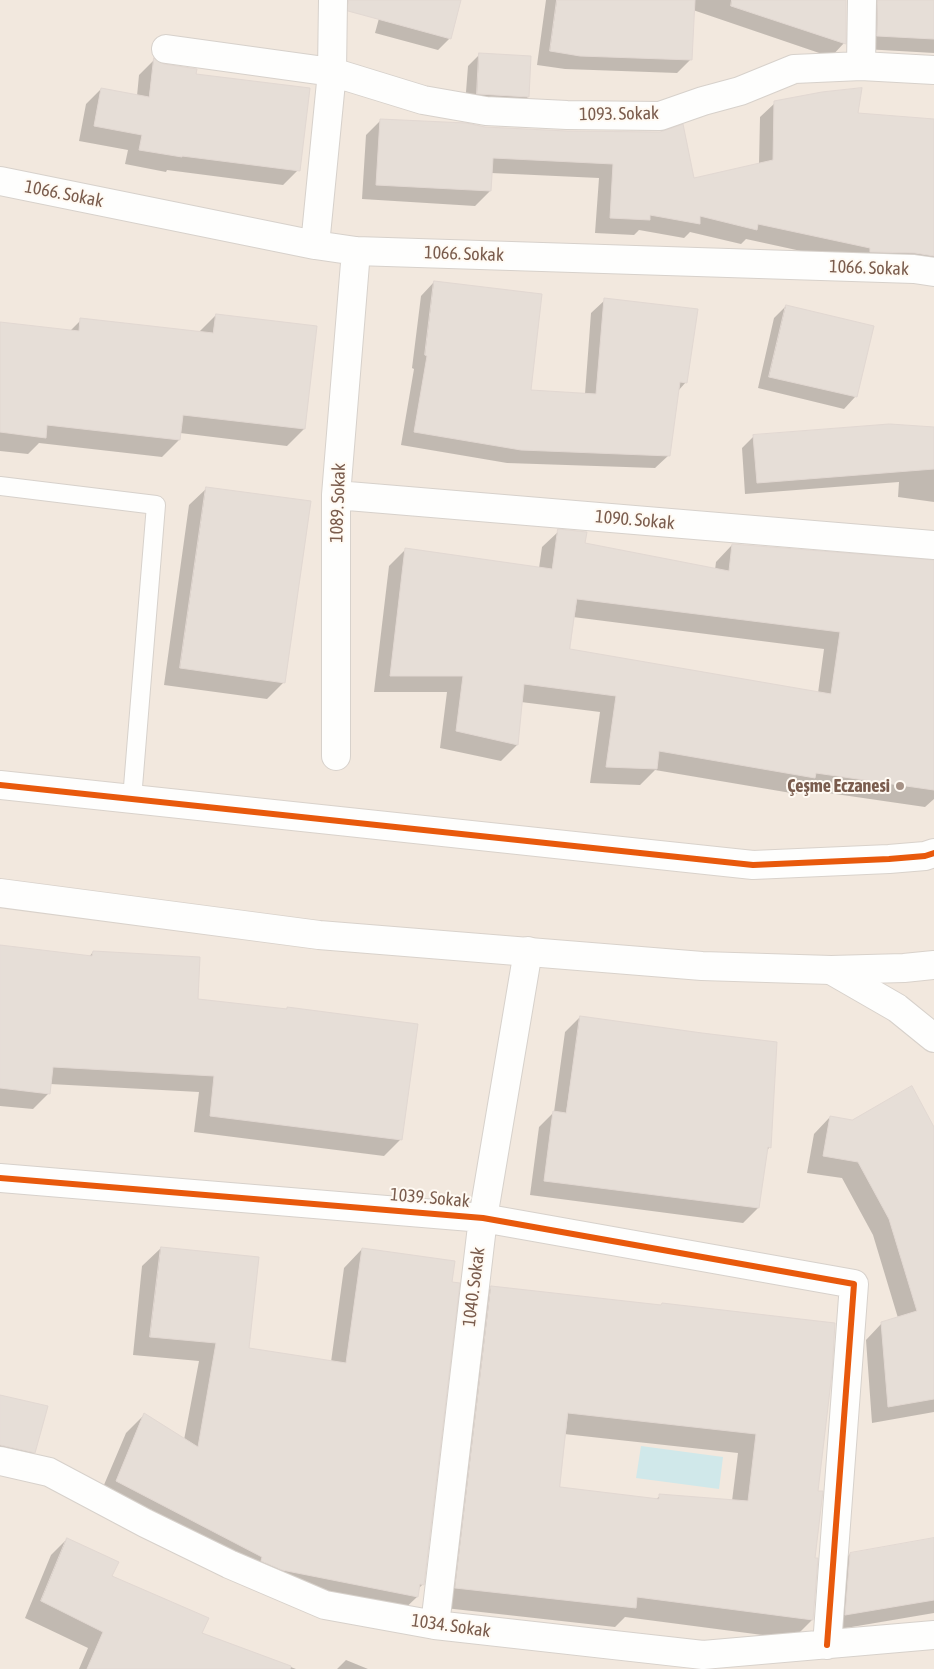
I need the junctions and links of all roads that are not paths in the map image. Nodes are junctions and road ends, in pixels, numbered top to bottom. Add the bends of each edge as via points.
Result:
1 (333, 0) edge
2 (862, 0) edge
3 (166, 50) dead end
4 (861, 66) junction
5 (934, 70) edge
6 (332, 72) junction
7 (0, 182) edge
8 (315, 245) junction
9 (356, 251) junction
10 (934, 272) edge
11 (0, 486) edge
12 (336, 495) junction
13 (934, 545) edge
14 (336, 756) dead end
15 (0, 785) edge
16 (132, 798) junction
17 (934, 854) edge
18 (0, 893) edge
19 (528, 951) junction
20 (934, 965) edge
21 (832, 970) junction
22 (934, 1038) edge
23 (0, 1178) edge
24 (482, 1218) junction
25 (0, 1461) edge
26 (435, 1625) junction
27 (934, 1639) edge
28 (827, 1645) junction
29 (701, 1662) edge

1 - 6 street
2 - 4 street
3 - 6 street, 1093. Sokak
4 - 5 street, 1093. Sokak
4 - 6 street, 1093. Sokak via 794,69 740,91 660,116 486,111 423,100
6 - 8 street
7 - 8 street, 1066. Sokak
8 - 9 street, 1066. Sokak
9 - 10 street, 1066. Sokak
9 - 12 street, 1089. Sokak
11 - 16 lane via 156,505
12 - 13 street, 1090. Sokak
12 - 14 street, 1089. Sokak
15 - 16 street
16 - 17 street via 753,865
18 - 19 street via 319,935
19 - 21 street via 702,966
19 - 24 street, 1040. Sokak
20 - 21 street
21 - 22 street via 897,1008
23 - 24 street, 1039. Sokak
24 - 26 street, 1040. Sokak
24 - 28 street, 1039. Sokak via 854,1284
25 - 26 street, 1034. Sokak via 49,1472 229,1564 325,1605
26 - 29 street, 1034. Sokak
27 - 28 street, 1034. Sokak
28 - 29 street, 1034. Sokak via 767,1648

